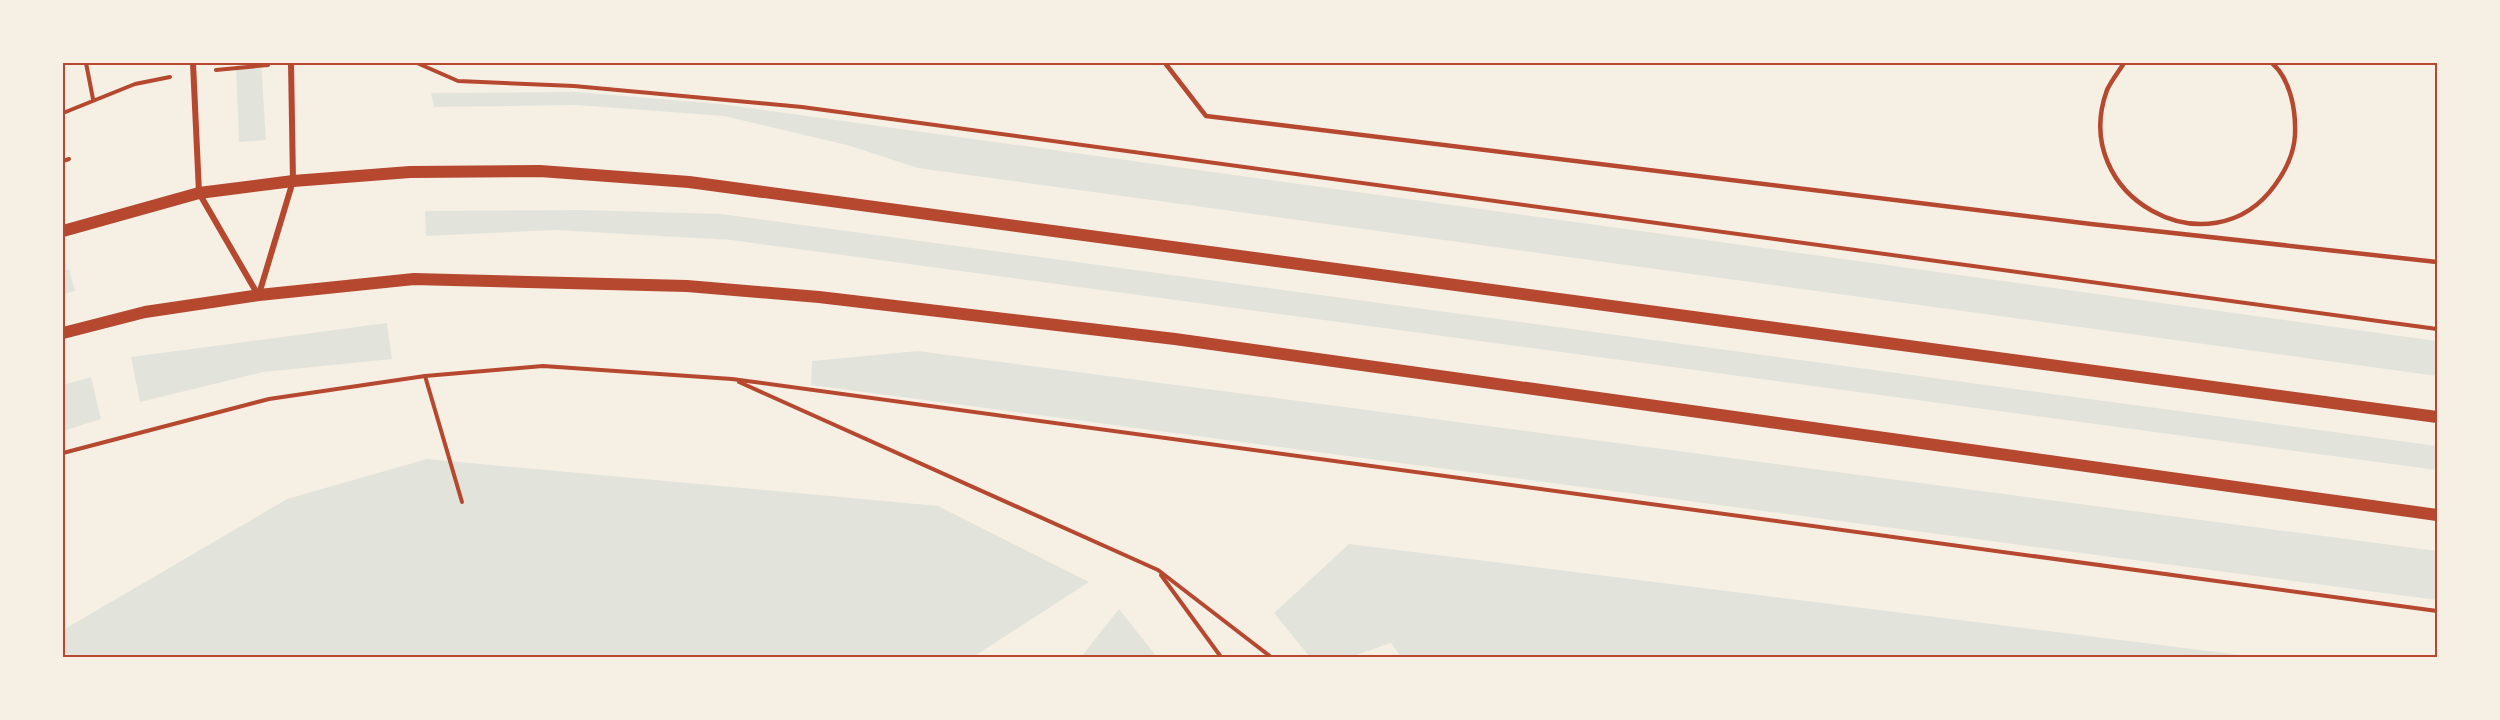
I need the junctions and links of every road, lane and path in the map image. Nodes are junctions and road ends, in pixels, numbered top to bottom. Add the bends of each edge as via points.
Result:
1 (86, 63) edge
2 (193, 63) edge
3 (291, 63) edge
4 (417, 63) edge
5 (1165, 63) edge
6 (2124, 63) edge
7 (2275, 64) edge
8 (93, 99) dead end
9 (69, 159) dead end
10 (63, 161) edge
11 (293, 181) junction
12 (200, 193) junction
13 (63, 231) edge
14 (2437, 262) edge
15 (259, 295) junction
16 (2437, 329) edge
17 (63, 333) edge
18 (425, 376) junction
19 (732, 379) junction
20 (2437, 417) edge
21 (63, 453) edge
22 (462, 501) dead end
23 (2437, 515) edge
24 (1158, 570) junction
25 (2437, 611) edge
26 (1221, 657) edge
27 (1271, 657) edge

1 - 8 path
2 - 12 street
3 - 11 street
4 - 16 path via 458,81 574,86 802,107
5 - 14 lane via 1206,116 2091,224
6 - 7 lane via 2108,89 2100,122 2104,155 2119,185 2144,208 2175,222 2209,224 2241,215 2268,195 2285,172 2294,146 2296,117 2289,90
9 - 10 path
11 - 12 main road
11 - 15 street
11 - 20 main road via 411,172 540,171 689,182
12 - 13 main road
12 - 15 street
15 - 17 main road via 145,312
15 - 23 main road via 414,279 687,286 819,297 1174,339
18 - 19 path via 543,366
18 - 21 path via 269,399
18 - 22 path
19 - 24 path
19 - 25 path
24 - 26 path
24 - 27 path

